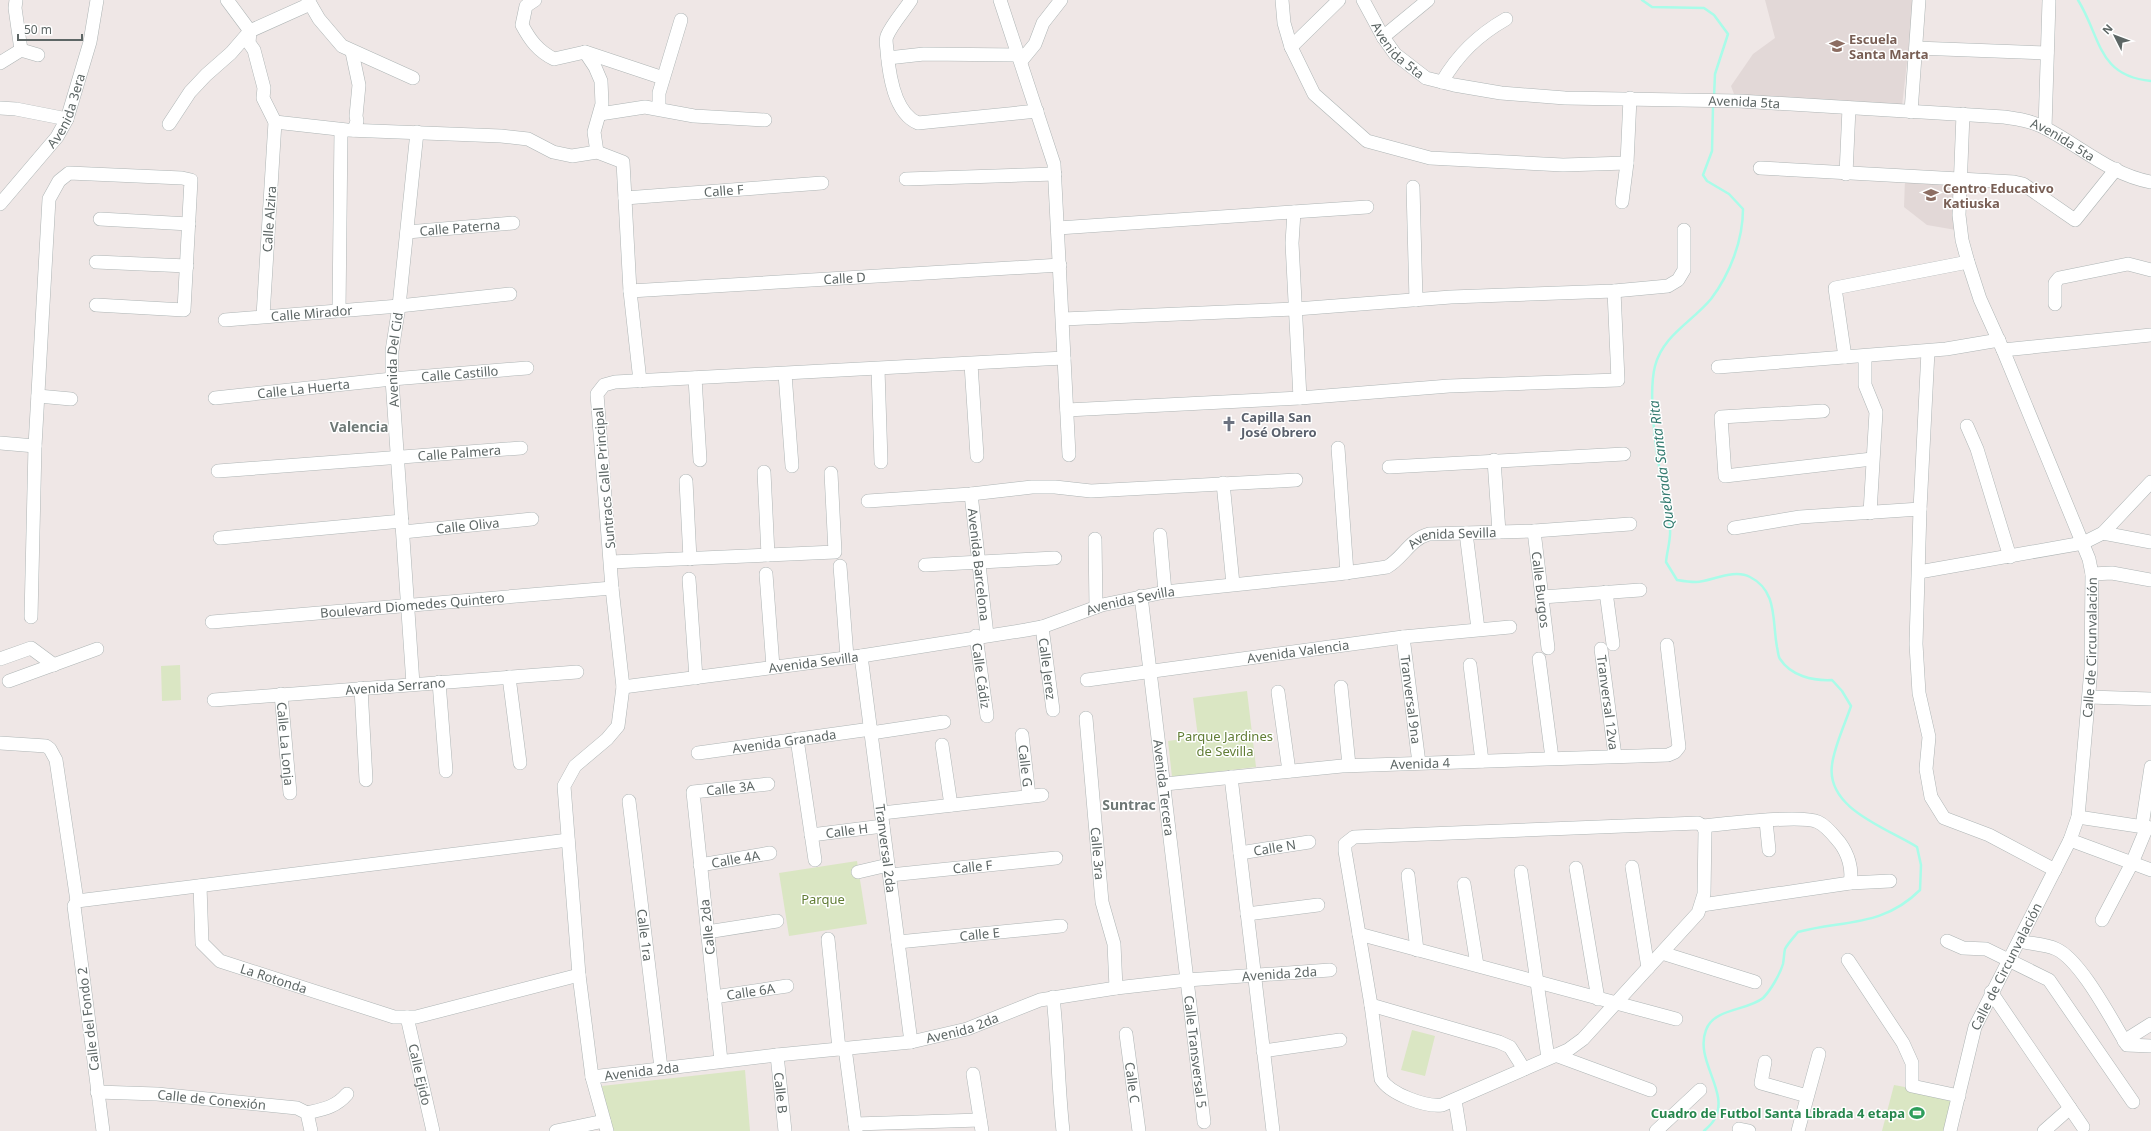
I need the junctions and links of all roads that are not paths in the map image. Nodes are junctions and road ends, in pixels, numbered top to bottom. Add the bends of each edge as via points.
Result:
1 (16, 0) edge
2 (98, 0) edge
3 (227, 0) edge
4 (535, 0) edge
5 (911, 0) edge
6 (1000, 0) edge
7 (1061, 0) edge
8 (1282, 0) edge
9 (1339, 0) edge
10 (1363, 0) edge
11 (1428, 0) edge
12 (1919, 0) edge
13 (2049, 1) dead end
14 (309, 2) edge
15 (1506, 19) dead end
16 (681, 20) dead end
17 (250, 31) junction
18 (1383, 37) junction
19 (1291, 47) junction
20 (1916, 48) junction
21 (21, 50) junction
22 (352, 52) junction
23 (584, 52) junction
24 (2048, 53) junction
25 (38, 55) dead end
26 (888, 58) junction
27 (1020, 58) junction
28 (0, 62) edge
29 (413, 78) dead end
30 (664, 78) junction
31 (1442, 82) junction
32 (1630, 98) junction
33 (0, 108) edge
34 (659, 108) junction
35 (1848, 108) junction
36 (1037, 111) junction
37 (1910, 112) junction
38 (600, 114) junction
39 (1963, 114) junction
40 (67, 119) junction
41 (765, 120) dead end
42 (275, 122) junction
43 (169, 124) dead end
44 (2045, 128) junction
45 (347, 130) junction
46 (417, 132) junction
47 (597, 152) junction
48 (1627, 163) junction
49 (1760, 168) dead end
50 (2116, 169) junction
51 (1054, 174) junction
52 (1846, 174) junction
53 (906, 179) dead end
54 (1961, 180) junction
55 (2151, 182) edge
56 (822, 183) dead end
57 (1413, 187) dead end
58 (625, 198) junction
59 (1622, 202) dead end
60 (0, 204) edge
61 (1367, 207) dead end
62 (1294, 212) junction
63 (100, 219) dead end
64 (513, 223) dead end
65 (189, 224) junction
66 (1058, 228) junction
67 (1684, 230) dead end
68 (407, 232) junction
69 (96, 262) dead end
70 (1968, 262) junction
71 (1060, 265) junction
72 (187, 266) junction
73 (2151, 270) edge
74 (630, 291) junction
75 (1614, 291) junction
76 (510, 294) dead end
77 (1416, 300) junction
78 (2055, 304) dead end
79 (96, 305) dead end
80 (399, 306) junction
81 (1296, 309) junction
82 (339, 311) junction
83 (263, 316) junction
84 (1063, 319) junction
85 (225, 320) dead end
86 (2151, 335) edge
87 (2001, 345) junction
88 (1928, 351) junction
89 (1865, 356) junction
90 (1845, 357) junction
91 (1064, 358) junction
92 (971, 364) junction
93 (1718, 367) dead end
94 (527, 368) dead end
95 (878, 369) junction
96 (784, 374) junction
97 (695, 378) junction
98 (392, 379) junction
99 (640, 381) junction
100 (38, 396) junction
101 (215, 398) dead end
102 (1300, 398) junction
103 (71, 399) dead end
104 (1067, 410) junction
105 (1823, 411) dead end
106 (1967, 426) dead end
107 (0, 443) edge
108 (35, 446) junction
109 (521, 448) dead end
110 (1338, 448) dead end
111 (1624, 454) dead end
112 (1069, 455) dead end
113 (977, 456) dead end
114 (397, 458) junction
115 (1872, 459) junction
116 (700, 460) dead end
117 (1494, 460) junction
118 (881, 462) dead end
119 (792, 466) dead end
120 (1389, 467) dead end
121 (218, 471) dead end
122 (764, 472) dead end
123 (831, 473) dead end
124 (1296, 480) dead end
125 (686, 481) dead end
126 (2151, 482) edge
127 (1223, 483) junction
128 (971, 494) junction
129 (868, 501) dead end
130 (1920, 509) junction
131 (1870, 513) junction
132 (532, 519) dead end
133 (1630, 524) dead end
134 (402, 527) junction
135 (1734, 528) dead end
136 (1534, 531) junction
137 (1500, 532) junction
138 (1466, 533) junction
139 (2103, 533) junction
140 (1160, 535) dead end
141 (220, 538) dead end
142 (1095, 539) dead end
143 (2151, 542) edge
144 (2083, 543) junction
145 (768, 555) junction
146 (2010, 556) junction
147 (690, 558) junction
148 (1055, 558) dead end
149 (980, 561) junction
150 (611, 562) junction
151 (925, 565) dead end
152 (840, 566) dead end
153 (1919, 572) junction
154 (1347, 573) junction
155 (766, 574) dead end
156 (2092, 574) junction
157 (689, 579) dead end
158 (2151, 580) edge
159 (1234, 584) junction
160 (612, 588) junction
161 (1640, 590) dead end
162 (588, 591) junction
163 (1165, 592) junction
164 (1606, 592) junction
165 (1141, 596) junction
166 (1542, 597) junction
167 (408, 606) junction
168 (1096, 607) junction
169 (31, 617) dead end
170 (212, 622) dead end
171 (1510, 626) dead end
172 (1042, 627) junction
173 (1478, 629) junction
174 (981, 636) junction
175 (1403, 637) junction
176 (1667, 645) dead end
177 (1548, 648) dead end
178 (97, 649) dead end
179 (620, 652) junction
180 (861, 656) junction
181 (847, 657) junction
182 (0, 659) edge
183 (1539, 659) dead end
184 (54, 665) junction
185 (1470, 665) dead end
186 (773, 667) junction
187 (1151, 671) junction
188 (577, 672) dead end
189 (509, 677) junction
190 (696, 678) junction
191 (1087, 680) dead end
192 (9, 681) dead end
193 (439, 682) junction
194 (413, 684) junction
195 (623, 687) junction
196 (1341, 687) dead end
197 (360, 688) junction
198 (1278, 692) dead end
199 (282, 694) junction
200 (2089, 696) junction
201 (2151, 699) edge
202 (214, 700) dead end
203 (1053, 710) dead end
204 (987, 716) dead end
205 (1086, 718) dead end
206 (944, 722) dead end
207 (871, 731) junction
208 (1022, 735) dead end
209 (797, 739) junction
210 (0, 742) edge
211 (942, 745) dead end
212 (698, 753) dead end
213 (1615, 756) junction
214 (1552, 758) junction
215 (1482, 761) junction
216 (520, 763) dead end
217 (1419, 763) junction
218 (1349, 765) junction
219 (2151, 767) edge
220 (446, 771) dead end
221 (1289, 771) junction
222 (1231, 777) junction
223 (366, 780) dead end
224 (768, 784) dead end
225 (1165, 784) junction
226 (693, 792) joint
227 (290, 793) dead end
228 (1035, 796) joint
229 (629, 801) dead end
230 (951, 805) junction
231 (2078, 818) junction
232 (882, 819) junction
233 (1766, 821) junction
234 (1703, 826) junction
235 (2147, 827) edge
236 (811, 835) junction
237 (568, 840) junction
238 (2070, 840) junction
239 (1310, 842) dead end
240 (1769, 850) dead end
241 (770, 853) dead end
242 (1240, 853) junction
243 (1056, 858) dead end
244 (815, 860) dead end
245 (2132, 864) junction
246 (700, 865) junction
247 (1632, 867) dead end
248 (1576, 868) dead end
249 (889, 870) junction
250 (2055, 870) junction
251 (2151, 870) edge
252 (858, 872) dead end
253 (1521, 872) dead end
254 (1408, 875) dead end
255 (1890, 881) dead end
256 (1850, 883) junction
257 (1464, 884) dead end
258 (200, 886) junction
259 (76, 904) junction
260 (1318, 905) dead end
261 (1702, 905) junction
262 (1247, 914) junction
263 (2102, 920) dead end
264 (777, 922) dead end
265 (1061, 926) dead end
266 (707, 932) junction
267 (1358, 934) junction
268 (828, 939) dead end
269 (1947, 941) dead end
270 (2019, 941) junction
271 (898, 942) junction
272 (1417, 950) junction
273 (1662, 953) junction
274 (2009, 959) junction
275 (1848, 960) dead end
276 (1477, 965) junction
277 (1648, 968) junction
278 (1330, 970) dead end
279 (579, 975) junction
280 (1254, 975) junction
281 (1187, 980) junction
282 (1536, 982) junction
283 (1755, 982) dead end
284 (787, 986) dead end
285 (1116, 988) junction
286 (1991, 992) junction
287 (714, 997) junction
288 (1052, 997) junction
289 (1598, 999) junction
290 (1616, 1003) junction
291 (1371, 1006) junction
292 (407, 1018) junction
293 (1676, 1019) dead end
294 (2151, 1024) edge
295 (1126, 1034) dead end
296 (1340, 1040) dead end
297 (2124, 1041) junction
298 (911, 1042) junction
299 (2151, 1046) edge
300 (842, 1048) junction
301 (1263, 1051) junction
302 (1819, 1054) dead end
303 (777, 1055) junction
304 (1552, 1057) junction
305 (721, 1061) junction
306 (1764, 1062) dead end
307 (661, 1068) junction
308 (1524, 1069) junction
309 (973, 1074) dead end
310 (592, 1077) junction
311 (1650, 1090) dead end
312 (1700, 1090) dead end
313 (97, 1092) junction
314 (348, 1094) dead end
315 (1807, 1096) junction
316 (1959, 1096) junction
317 (1455, 1100) junction
318 (2133, 1102) dead end
319 (1442, 1105) junction
320 (2070, 1108) junction
321 (308, 1113) junction
322 (1458, 1116) junction
323 (1204, 1122) dead end
324 (981, 1125) edge
325 (606, 1126) edge
326 (2083, 1127) dead end
327 (855, 1128) edge
328 (1954, 1130) edge
329 (103, 1131) edge
330 (311, 1131) edge
331 (433, 1131) edge
332 (556, 1131) edge
333 (785, 1131) edge
334 (1063, 1131) edge
335 (1138, 1131) edge
336 (1273, 1131) edge
337 (1460, 1131) edge
338 (1656, 1131) edge
339 (1798, 1131) edge
340 (2044, 1131) edge

1 - 21 street
2 - 40 street, Avenida 3era via 90,42
3 - 17 street
4 - 23 street via 526,6 522,25 533,44 543,54 554,59
5 - 26 street via 886,37
6 - 27 street
7 - 27 street via 1043,23 1034,44
8 - 19 street via 1284,23
9 - 19 street
10 - 18 street, Avenida 5ta
11 - 18 street
12 - 20 street
13 - 24 street
14 - 17 street
14 - 22 street via 342,46
15 - 31 street via 1487,30 1467,47
16 - 30 street
17 - 42 street via 249,44 254,50 262,81 263,98
17 - 43 street via 190,92
18 - 31 street, Avenida 5ta via 1395,54 1413,69 1426,78
19 - 48 street via 1314,94 1367,141 1430,158 1563,165
20 - 24 street
20 - 37 street
21 - 25 street
21 - 28 street
22 - 29 street
22 - 45 street via 359,85 357,121
23 - 30 street
23 - 38 street via 595,66 601,81
24 - 44 street
26 - 27 street via 924,54
26 - 36 street via 889,69 902,108 918,123
27 - 36 street
30 - 34 street via 659,93
31 - 32 street, Avenida 5ta via 1501,93 1566,98
32 - 35 street, Avenida 5ta
32 - 48 street
33 - 40 street
34 - 38 street via 636,107
34 - 41 street via 694,116
35 - 37 street, Avenida 5ta
35 - 52 street
36 - 51 street via 1054,164
37 - 39 street, Avenida 5ta
38 - 47 street via 594,132
39 - 44 street, Avenida 5ta via 2004,116
39 - 54 street, Calle de Circunvalación
40 - 60 street, Avenida 3era via 57,136
42 - 45 street
42 - 83 street, Calle Alzira
44 - 50 street, Avenida 5ta
45 - 46 street
45 - 82 street
46 - 47 street via 528,139 553,152 572,156
46 - 68 street, Avenida Del Cid
47 - 58 street via 622,162
48 - 59 street
49 - 52 street
50 - 54 street via 2075,220 2023,184
50 - 55 street, Avenida 5ta via 2135,179
51 - 53 street
51 - 66 street
52 - 54 street
54 - 70 street, Calle de Circunvalación via 1959,215
56 - 58 street, Calle F
57 - 77 street
58 - 74 street
61 - 62 street
62 - 66 street
62 - 81 street via 1292,243
63 - 65 street
64 - 68 street, Calle Paterna
65 - 72 street
65 - 100 street via 191,180 69,173 59,181 49,198
66 - 71 street
67 - 75 street via 1684,270 1678,280 1668,286
68 - 80 street, Avenida Del Cid
69 - 72 street
70 - 87 street, Calle de Circunvalación via 1980,299
70 - 90 street via 1835,288
71 - 74 street, Calle D
71 - 84 street
72 - 79 street via 184,310
73 - 78 street via 2128,264 2059,278 2055,283
74 - 99 street
75 - 77 street
75 - 102 street via 1618,380 1449,386
76 - 80 street, Calle Mirador
77 - 81 street
80 - 82 street, Calle Mirador
80 - 98 street, Avenida Del Cid via 392,351
81 - 84 street
81 - 102 street
82 - 83 street, Calle Mirador
83 - 85 street, Calle Mirador
84 - 91 street
86 - 87 street
87 - 88 street
87 - 144 street, Calle de Circunvalación
88 - 89 street
88 - 130 street
89 - 90 street
89 - 115 street via 1865,385 1876,412
90 - 93 street
91 - 92 street, Suntracs Calle Principal
91 - 104 street
92 - 95 street, Suntracs Calle Principal
92 - 113 street
94 - 98 street, Calle Castillo
95 - 96 street, Suntracs Calle Principal
95 - 118 street
96 - 97 street, Suntracs Calle Principal
96 - 119 street
97 - 99 street, Suntracs Calle Principal
97 - 116 street
98 - 101 street, Calle La Huerta
98 - 114 street, Avenida Del Cid
99 - 150 street, Suntracs Calle Principal via 604,385 596,394
100 - 103 street
100 - 108 street
102 - 104 street
104 - 112 street
105 - 115 street via 1721,417 1725,476
106 - 146 street via 1977,448
107 - 108 street
108 - 169 street
109 - 114 street, Calle Palmera
110 - 154 street
111 - 117 street
114 - 121 street, Calle Palmera
114 - 134 street, Avenida Del Cid
115 - 131 street
117 - 120 street
117 - 137 street
122 - 145 street
123 - 145 street via 835,552
124 - 127 street
125 - 147 street
126 - 139 street
127 - 128 street via 1091,491 1032,487
127 - 159 street
128 - 129 street
128 - 149 street, Avenida Barcelona
130 - 131 street
130 - 153 street
131 - 135 street via 1800,517
132 - 134 street, Calle Oliva
133 - 136 street, Avenida Sevilla
134 - 141 street, Calle Oliva
134 - 167 street, Avenida Del Cid
136 - 137 street, Avenida Sevilla
136 - 166 street, Calle Burgos
137 - 138 street, Avenida Sevilla
138 - 154 street, Avenida Sevilla via 1429,534 1420,537 1387,567
138 - 173 street
139 - 143 street
139 - 144 street
140 - 163 street
142 - 168 street
144 - 146 street
144 - 156 street, Calle de Circunvalación
145 - 147 street
146 - 153 street
147 - 150 street
148 - 149 street
149 - 151 street
149 - 174 street, Avenida Barcelona
150 - 160 street, Suntracs Calle Principal
152 - 181 street
153 - 250 street via 1916,644 1919,693 1929,737 1926,769 1931,797 1944,818 1989,835
154 - 159 street, Avenida Sevilla
155 - 186 street
156 - 158 street via 2112,573
156 - 200 street, Calle de Circunvalación
157 - 190 street
159 - 163 street, Avenida Sevilla
160 - 162 street, Boulevard Diomedes Quintero
160 - 179 street, Suntracs Calle Principal
161 - 164 street
162 - 167 street, Boulevard Diomedes Quintero
162 - 179 street via 604,600 611,642
163 - 165 street, Avenida Sevilla
164 - 166 street
164 - 213 street, Tranversal 12va
165 - 168 street, Avenida Sevilla
165 - 187 street, Avenida Tercera
166 - 177 street, Calle Burgos
167 - 170 street, Boulevard Diomedes Quintero
167 - 194 street, Avenida Del Cid
168 - 172 street, Avenida Sevilla
171 - 173 street, Avenida Valencia
172 - 174 street, Avenida Sevilla
172 - 203 street, Calle Jerez
173 - 175 street, Avenida Valencia
174 - 180 street, Avenida Sevilla
174 - 204 street, Calle Cádiz
175 - 187 street, Avenida Valencia
175 - 217 street, Tranversal 9na
176 - 213 street, Avenida 4 via 1679,747 1668,755
178 - 184 street
179 - 195 street, Suntracs Calle Principal
180 - 181 street, Avenida Sevilla
180 - 207 street, Tranversal 2da
181 - 186 street, Avenida Sevilla
182 - 184 street via 31,648
183 - 214 street
184 - 192 street
185 - 215 street
186 - 190 street, Avenida Sevilla
187 - 191 street, Avenida Valencia
187 - 225 street, Avenida Tercera
188 - 189 street, Avenida Serrano
189 - 193 street, Avenida Serrano
189 - 216 street
190 - 195 street, Avenida Sevilla
193 - 194 street, Avenida Serrano
193 - 220 street
194 - 197 street, Avenida Serrano
195 - 237 street, Suntracs Calle Principal via 618,726 607,739 575,766 564,786
196 - 218 street
197 - 199 street, Avenida Serrano
197 - 223 street
198 - 221 street
199 - 202 street, Avenida Serrano
199 - 227 street, Calle La Lonja
200 - 201 street
200 - 231 street, Calle de Circunvalación
205 - 285 street, Calle 3ra via 1102,902 1114,944
206 - 207 street, Avenida Granada
207 - 209 street, Avenida Granada
207 - 232 street, Tranversal 2da
208 - 228 street, Calle G
209 - 212 street, Avenida Granada
209 - 236 street
210 - 259 street, Calle del Fondo 2 via 46,746 56,760
211 - 230 street
213 - 214 street, Avenida 4
214 - 215 street, Avenida 4
215 - 217 street, Avenida 4
217 - 218 street, Avenida 4
218 - 221 street, Avenida 4
219 - 235 street
221 - 222 street, Avenida 4
222 - 225 street, Avenida 4
222 - 242 street
224 - 226 street, Calle 3A
225 - 281 street, Avenida Tercera
226 - 246 street, Calle 2da
228 - 230 street, Calle H
229 - 307 street, Calle 1ra
230 - 232 street, Calle H
231 - 235 street
231 - 238 street, Calle de Circunvalación
232 - 236 street, Calle H
232 - 249 street, Tranversal 2da
233 - 234 street
233 - 240 street
233 - 256 street via 1810,820 1824,824 1847,854 1852,876
234 - 261 street via 1705,831
234 - 267 street via 1698,823 1354,836 1346,844 1345,851
235 - 245 street
236 - 244 street
237 - 258 street
237 - 279 street, Suntracs Calle Principal
238 - 245 street
238 - 250 street, Calle de Circunvalación
239 - 242 street, Calle N
241 - 246 street, Calle 4A
242 - 262 street
243 - 249 street, Calle F
245 - 251 street
245 - 263 street
246 - 266 street, Calle 2da
247 - 277 street
248 - 289 street
249 - 252 street, Calle F
249 - 271 street, Tranversal 2da
250 - 270 street, Calle de Circunvalación
253 - 282 street
254 - 272 street
255 - 256 street
256 - 261 street
257 - 276 street
258 - 259 street
258 - 292 street, La Rotonda via 202,944 220,961 394,1017
259 - 313 street, Calle del Fondo 2
260 - 262 street
261 - 273 street via 1698,913
262 - 280 street
264 - 266 street
265 - 271 street, Calle E
266 - 287 street, Calle 2da
267 - 272 street
267 - 291 street
268 - 300 street
269 - 274 street via 1963,948 1986,949
270 - 274 street, Calle de Circunvalación
270 - 297 street via 2057,950 2078,968
271 - 298 street, Tranversal 2da
272 - 276 street
273 - 277 street
273 - 283 street
274 - 286 street, Calle de Circunvalación
274 - 318 street via 2049,980
275 - 316 street via 1903,1043 1912,1062 1912,1086
276 - 282 street
277 - 290 street
278 - 280 street, Avenida 2da
279 - 292 street, La Rotonda
279 - 310 street, Suntracs Calle Principal
280 - 281 street, Avenida 2da
280 - 301 street
281 - 285 street, Avenida 2da
281 - 323 street, Calle Transversal 5
282 - 289 street
282 - 304 street
284 - 287 street, Calle 6A
285 - 288 street, Avenida 2da
286 - 316 street, Calle de Circunvalación via 1975,1028
286 - 320 street
287 - 305 street, Calle 2da
288 - 298 street, Avenida 2da via 967,1029
288 - 334 street via 1058,1040
289 - 290 street
290 - 293 street
290 - 304 street via 1583,1039
291 - 308 street via 1499,1042 1510,1047
291 - 319 street via 1381,1079 1385,1085 1424,1104
292 - 331 street, Calle Ejido
294 - 297 street
295 - 335 street, Calle C
296 - 301 street
297 - 299 street via 2129,1047
298 - 300 street, Avenida 2da
300 - 303 street, Avenida 2da
300 - 327 street
301 - 336 street
302 - 315 street
303 - 305 street, Avenida 2da
303 - 333 street, Calle B
304 - 308 street
304 - 311 street
305 - 307 street, Avenida 2da
306 - 315 street via 1761,1083
307 - 310 street, Avenida 2da
308 - 317 street
309 - 324 street
310 - 325 street, Suntracs Calle Principal
312 - 338 street
313 - 321 street, Calle de Conexión via 157,1094 297,1108
313 - 329 street, Calle del Fondo 2
314 - 321 street via 339,1103
315 - 339 street
316 - 328 street, Calle de Circunvalación
317 - 319 street
317 - 322 street
319 - 322 street
320 - 326 street
320 - 340 street
321 - 330 street
322 - 337 street
324 - 327 street
325 - 332 street

